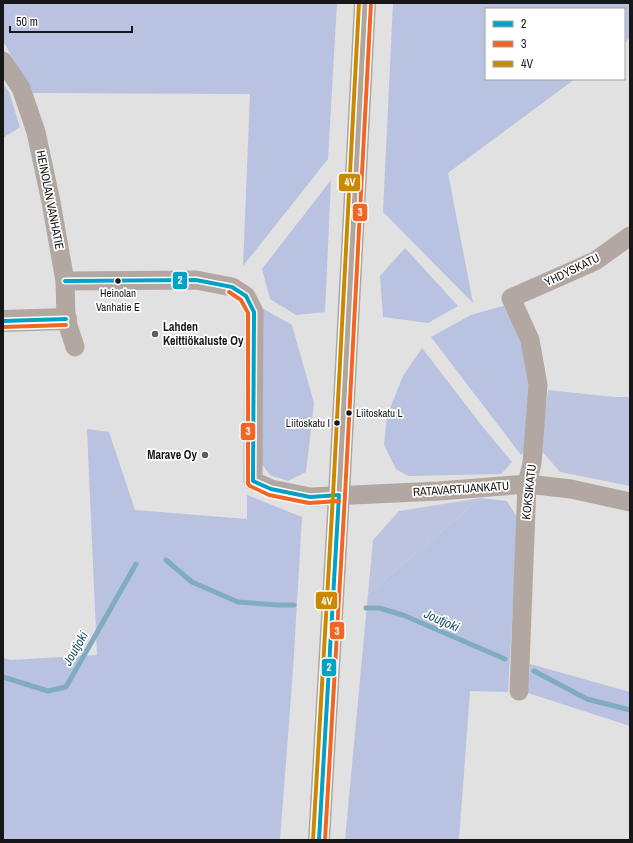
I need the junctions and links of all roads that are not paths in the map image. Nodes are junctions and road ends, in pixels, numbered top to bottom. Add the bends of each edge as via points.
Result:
1 (365, 3) edge
2 (3, 61) edge
3 (630, 236) edge
4 (65, 281) junction
5 (511, 298) joint
6 (66, 319) junction
7 (3, 321) edge
8 (75, 347) dead end
9 (527, 484) junction
10 (339, 495) junction
11 (630, 502) edge
12 (519, 691) dead end
13 (319, 840) edge

1 - 10 main road
2 - 4 street, HEINOLAN VANHATIE via 21,88 36,132
3 - 5 street, YHDYSKATU via 595,261
4 - 6 street, HEINOLAN VANHATIE
4 - 10 street, RATAVARTIJANKATU via 196,280 232,287 246,296 254,312 253,481 271,489 310,497
5 - 9 street, KOKSIKATU via 530,340 538,385 532,463
6 - 7 street
6 - 8 street, HEINOLAN VANHATIE
9 - 10 street, RATAVARTIJANKATU
9 - 11 street, RATAVARTIJANKATU via 571,489
9 - 12 street, KOKSIKATU
10 - 13 main road

